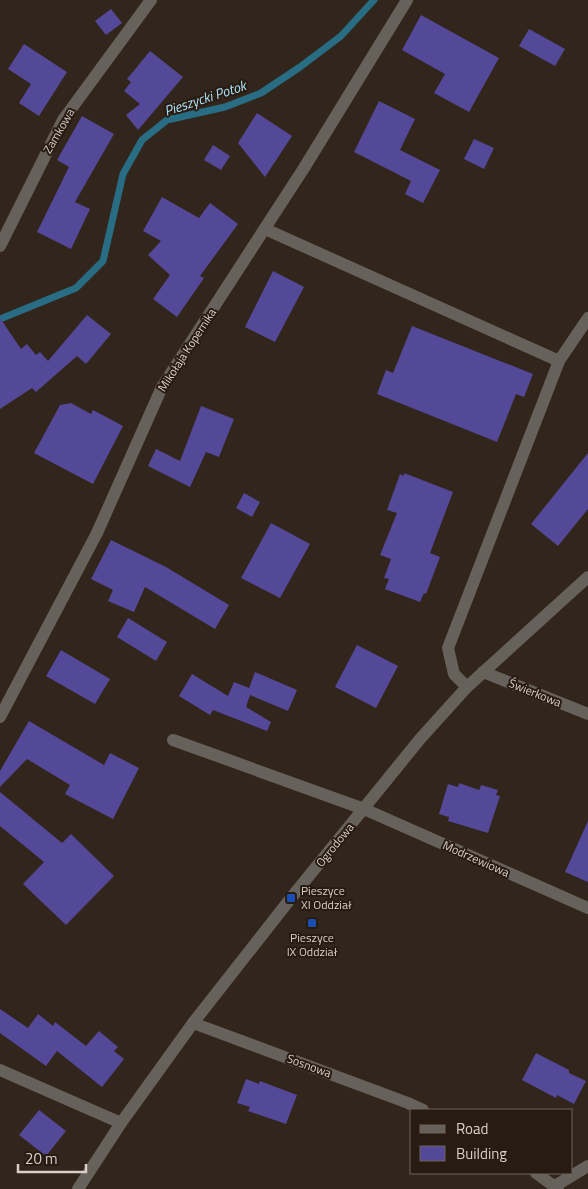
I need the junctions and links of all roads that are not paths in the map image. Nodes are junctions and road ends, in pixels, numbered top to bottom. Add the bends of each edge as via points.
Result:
1 (151, 0) edge
2 (407, 0) edge
3 (265, 229) junction
4 (0, 246) edge
5 (588, 318) edge
6 (559, 361) junction
7 (588, 577) edge
8 (483, 672) junction
9 (467, 687) junction
10 (588, 714) edge
11 (0, 717) edge
12 (173, 740) dead end
13 (364, 810) junction
14 (588, 908) edge
15 (193, 1023) junction
16 (0, 1070) edge
17 (421, 1109) edge
18 (120, 1124) junction
19 (588, 1166) edge
20 (537, 1174) edge
21 (556, 1187) edge
22 (78, 1189) edge

1 - 4 street, Zamkowa via 63,120
2 - 3 street, Mikołaja Kopernika
3 - 6 street
3 - 11 street, Mikołaja Kopernika via 162,387 97,533
5 - 6 street
6 - 9 street via 448,648 454,674
7 - 8 street, Ogrodowa
8 - 9 street, Ogrodowa
8 - 10 street, Świerkowa
9 - 13 street, Ogrodowa via 420,739
12 - 13 street, Modrzewiowa
13 - 14 street, Modrzewiowa
13 - 15 street, Ogrodowa
15 - 17 street, Sosnowa
15 - 18 street, Ogrodowa
16 - 18 street
18 - 22 street, Ogrodowa
19 - 21 street
20 - 21 street

